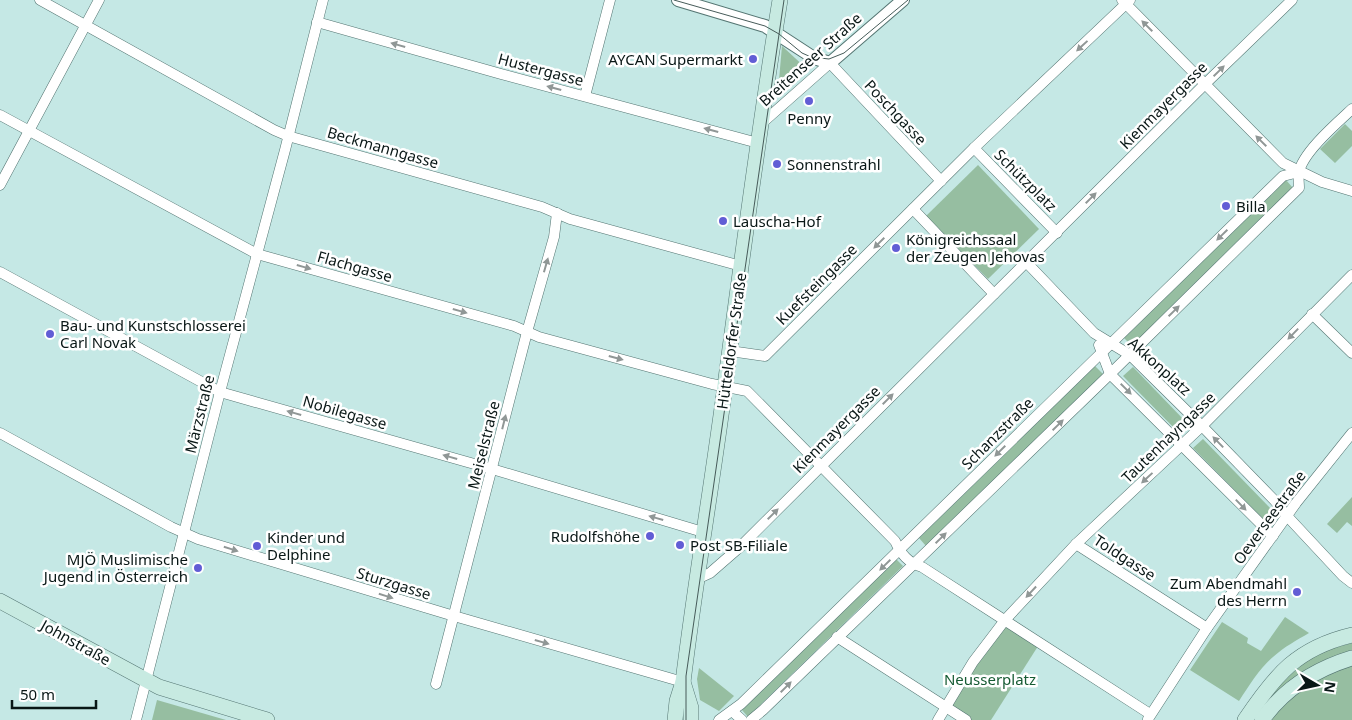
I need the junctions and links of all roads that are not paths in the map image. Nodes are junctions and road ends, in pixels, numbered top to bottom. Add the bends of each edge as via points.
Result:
1 (40, 0) edge
2 (99, 0) edge
3 (323, 0) edge
4 (610, 0) edge
5 (678, 0) edge
6 (780, 0) edge
7 (903, 0) edge
8 (1292, 0) edge
9 (1126, 1) edge
10 (317, 22) junction
11 (86, 25) junction
12 (775, 32) junction
13 (830, 63) junction
14 (1205, 84) junction
15 (585, 96) junction
16 (1352, 109) edge
17 (0, 116) edge
18 (761, 124) junction
19 (29, 132) junction
20 (288, 136) junction
21 (758, 142) junction
22 (974, 148) junction
23 (1299, 172) junction
24 (941, 181) junction
25 (0, 185) edge
26 (1352, 192) edge
27 (913, 209) junction
28 (557, 213) junction
29 (1057, 233) junction
30 (257, 254) junction
31 (1027, 263) junction
32 (741, 266) junction
33 (0, 272) edge
34 (1352, 275) edge
35 (994, 294) junction
36 (1312, 314) junction
37 (527, 332) junction
38 (1094, 333) junction
39 (1110, 343) junction
40 (1102, 350) junction
41 (730, 351) junction
42 (1352, 353) edge
43 (1130, 355) junction
44 (1110, 374) junction
45 (725, 387) junction
46 (220, 392) junction
47 (1202, 426) junction
48 (0, 433) edge
49 (1352, 433) edge
50 (1182, 445) junction
51 (821, 465) junction
52 (492, 469) junction
53 (1286, 516) junction
54 (703, 532) junction
55 (185, 534) junction
56 (1273, 536) junction
57 (1076, 544) junction
58 (903, 548) junction
59 (918, 563) junction
60 (696, 580) junction
61 (1352, 582) edge
62 (0, 601) edge
63 (454, 616) junction
64 (1005, 620) junction
65 (1207, 628) junction
66 (1352, 635) edge
67 (837, 637) junction
68 (1352, 658) edge
69 (146, 681) junction
70 (683, 682) junction
71 (436, 684) dead end
72 (946, 707) junction
73 (732, 711) junction
74 (1148, 717) edge
75 (136, 720) edge
76 (266, 720) edge
77 (675, 720) edge
78 (691, 720) edge
79 (719, 720) edge
80 (742, 720) edge
81 (750, 720) edge
82 (938, 720) edge
83 (966, 720) edge
84 (1245, 720) edge
85 (1262, 720) edge

1 - 11 street, Beckmanngasse
2 - 11 street
3 - 10 street, Märzstraße
4 - 15 street
5 - 12 street via 746,19
6 - 12 main road, Hütteldorfer Straße
7 - 13 street, Breitenseer Straße
14 -> 8 street, Kienmayergasse
14 -> 9 street
9 -> 22 street
15 -> 10 street, Hustergasse
10 - 20 street, Märzstraße
11 - 19 street
11 - 20 street, Beckmanngasse
12 - 13 street via 814,58
12 - 18 main road, Hütteldorfer Straße
13 - 18 street, Breitenseer Straße
13 - 24 street, Poschgasse
23 -> 14 street via 1283,163
29 -> 14 street, Kienmayergasse
21 -> 15 street, Hustergasse
16 - 23 street via 1315,146
17 - 19 street, Flachgasse
18 - 21 main road, Hütteldorfer Straße
19 - 25 street
19 - 30 street, Flachgasse
20 - 28 street, Beckmanngasse
20 - 30 street, Märzstraße
21 - 32 main road, Hütteldorfer Straße
22 - 24 street, Schützplatz
22 - 29 street, Schützplatz
23 - 26 street
23 -> 39 street, Schanzstraße via 1284,176
43 -> 23 street via 1299,188
24 - 27 street, Schützplatz
27 - 35 street
27 -> 41 street, Kuefsteingasse via 765,356
28 - 32 street, Beckmanngasse
37 -> 28 street, Meiselstraße via 554,237
29 - 31 street, Schützplatz
30 -> 37 street, Flachgasse
30 - 46 street, Märzstraße
31 - 35 street, Schützplatz
31 - 38 street
32 - 41 main road, Hütteldorfer Straße
33 - 46 street, Nobilegasse
34 - 36 street, Tautenhayngasse
51 -> 35 street, Kienmayergasse
36 - 42 street
36 -> 47 street, Tautenhayngasse
37 -> 45 street, Flachgasse
52 -> 37 street, Meiselstraße
38 - 39 street, Akkonplatz
38 - 40 street
39 - 40 street, Schanzstraße
39 - 43 street, Akkonplatz
40 - 44 street
40 -> 58 street, Schanzstraße
41 - 45 main road, Hütteldorfer Straße
43 - 44 street
43 - 47 street, Akkonplatz
44 -> 50 street
59 -> 44 street
45 - 51 street, Flachgasse via 747,391
45 - 54 main road, Hütteldorfer Straße
52 -> 46 street, Nobilegasse
46 - 55 street, Märzstraße
47 - 50 street, Tautenhayngasse
53 -> 47 street, Akkonplatz
48 - 55 street, Sturzgasse
49 - 53 street, Oeverseestraße
50 -> 56 street
50 -> 57 street, Tautenhayngasse
51 - 58 street, Flachgasse
60 -> 51 street, Kienmayergasse via 710,574 741,546
54 -> 52 street, Nobilegasse
52 - 63 street, Meiselstraße
53 - 56 street, Oeverseestraße
53 - 61 street, Akkonplatz
54 - 60 main road, Hütteldorfer Straße
55 -> 63 street, Sturzgasse
55 - 69 street, Märzstraße
56 - 65 street, Oeverseestraße
57 -> 64 street, Tautenhayngasse
57 - 65 street, Toldgasse
58 - 59 street, Flachgasse
58 -> 73 street, Schanzstraße
59 - 64 street, Flachgasse
59 - 67 street
60 - 70 main road, Hütteldorfer Straße
62 - 69 main road, Johnstraße
63 -> 70 street, Sturzgasse
63 - 71 street, Meiselstraße
64 - 72 street
64 - 74 street
65 - 74 street, Oeverseestraße
66 - 84 main road via 1302,655 1270,684
67 - 72 street
81 -> 67 street
68 - 85 main road via 1329,666 1300,683
69 - 75 street, Märzstraße
69 - 76 main road, Johnstraße
70 - 77 main road, Hütteldorfer Straße
70 - 78 main road, Hütteldorfer Straße
72 - 82 street
72 - 83 street
73 - 79 street, Schanzstraße
73 - 80 street

